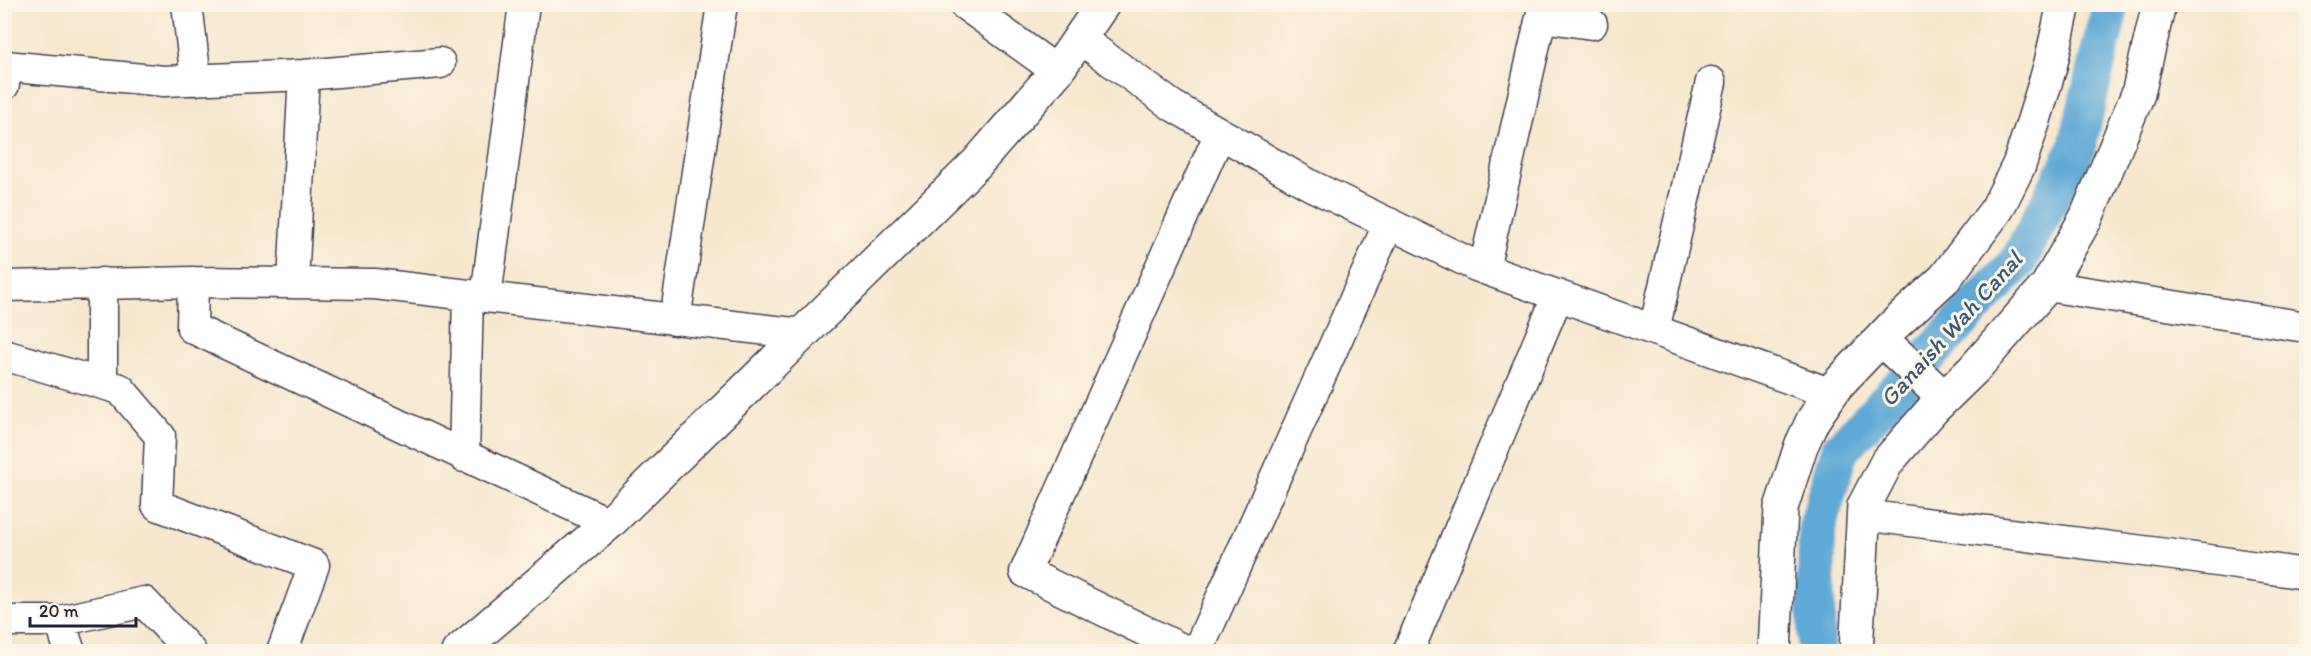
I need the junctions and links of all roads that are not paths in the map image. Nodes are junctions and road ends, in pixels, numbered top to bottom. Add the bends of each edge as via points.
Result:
1 (187, 4) edge
2 (524, 4) edge
3 (722, 4) edge
4 (964, 4) edge
5 (1102, 4) edge
6 (2064, 4) edge
7 (2159, 4) edge
8 (1543, 11) edge
9 (1592, 24) dead end
10 (1079, 38) junction
11 (440, 63) dead end
12 (1057, 71) junction
13 (304, 75) junction
14 (195, 80) junction
15 (1711, 82) dead end
16 (4, 85) edge
17 (1220, 133) junction
18 (1389, 224) junction
19 (1484, 269) junction
20 (193, 282) junction
21 (102, 283) junction
22 (292, 283) junction
23 (4, 286) edge
24 (2047, 286) junction
25 (1558, 295) junction
26 (477, 296) junction
27 (675, 320) junction
28 (2307, 327) edge
29 (1654, 330) junction
30 (802, 334) junction
31 (1888, 345) junction
32 (4, 355) edge
33 (102, 383) junction
34 (1936, 391) junction
35 (1832, 394) junction
36 (464, 457) junction
37 (1863, 515) junction
38 (609, 524) junction
39 (2307, 574) edge
40 (4, 621) edge
41 (60, 621) junction
42 (70, 651) edge
43 (193, 651) edge
44 (282, 651) edge
45 (458, 651) edge
46 (1188, 651) edge
47 (1197, 651) edge
48 (1408, 651) edge
49 (1774, 651) edge
50 (1856, 651) edge

1 - 14 street
2 - 26 street
3 - 27 street
4 - 12 street
5 - 10 street
6 - 31 street via 2030,132 1997,209
7 - 24 street via 2138,94 2086,218
8 - 9 street
8 - 19 street
10 - 12 street
10 - 17 street via 1173,106
11 - 13 street
12 - 30 street via 977,163
13 - 14 street
13 - 22 street
14 - 16 street via 164,81 5,66
15 - 29 street
17 - 18 street via 1310,185
17 - 46 street via 1025,572
18 - 19 street
18 - 47 street
19 - 25 street
20 - 21 street
20 - 22 street
20 - 36 street via 192,328
21 - 23 street
21 - 33 street
22 - 26 street via 375,284
24 - 28 street
24 - 34 street via 1973,370
25 - 29 street
25 - 48 street
26 - 27 street
26 - 36 street
27 - 30 street
29 - 35 street
30 - 38 street
31 - 34 street
31 - 35 street via 1837,385
32 - 33 street
33 - 44 street via 120,389 160,436 157,505 314,565
34 - 37 street via 1887,462
35 - 49 street via 1813,420 1801,446 1781,508
36 - 38 street
37 - 39 street
37 - 50 street
38 - 45 street
40 - 41 street
41 - 42 street
41 - 43 street via 144,602

